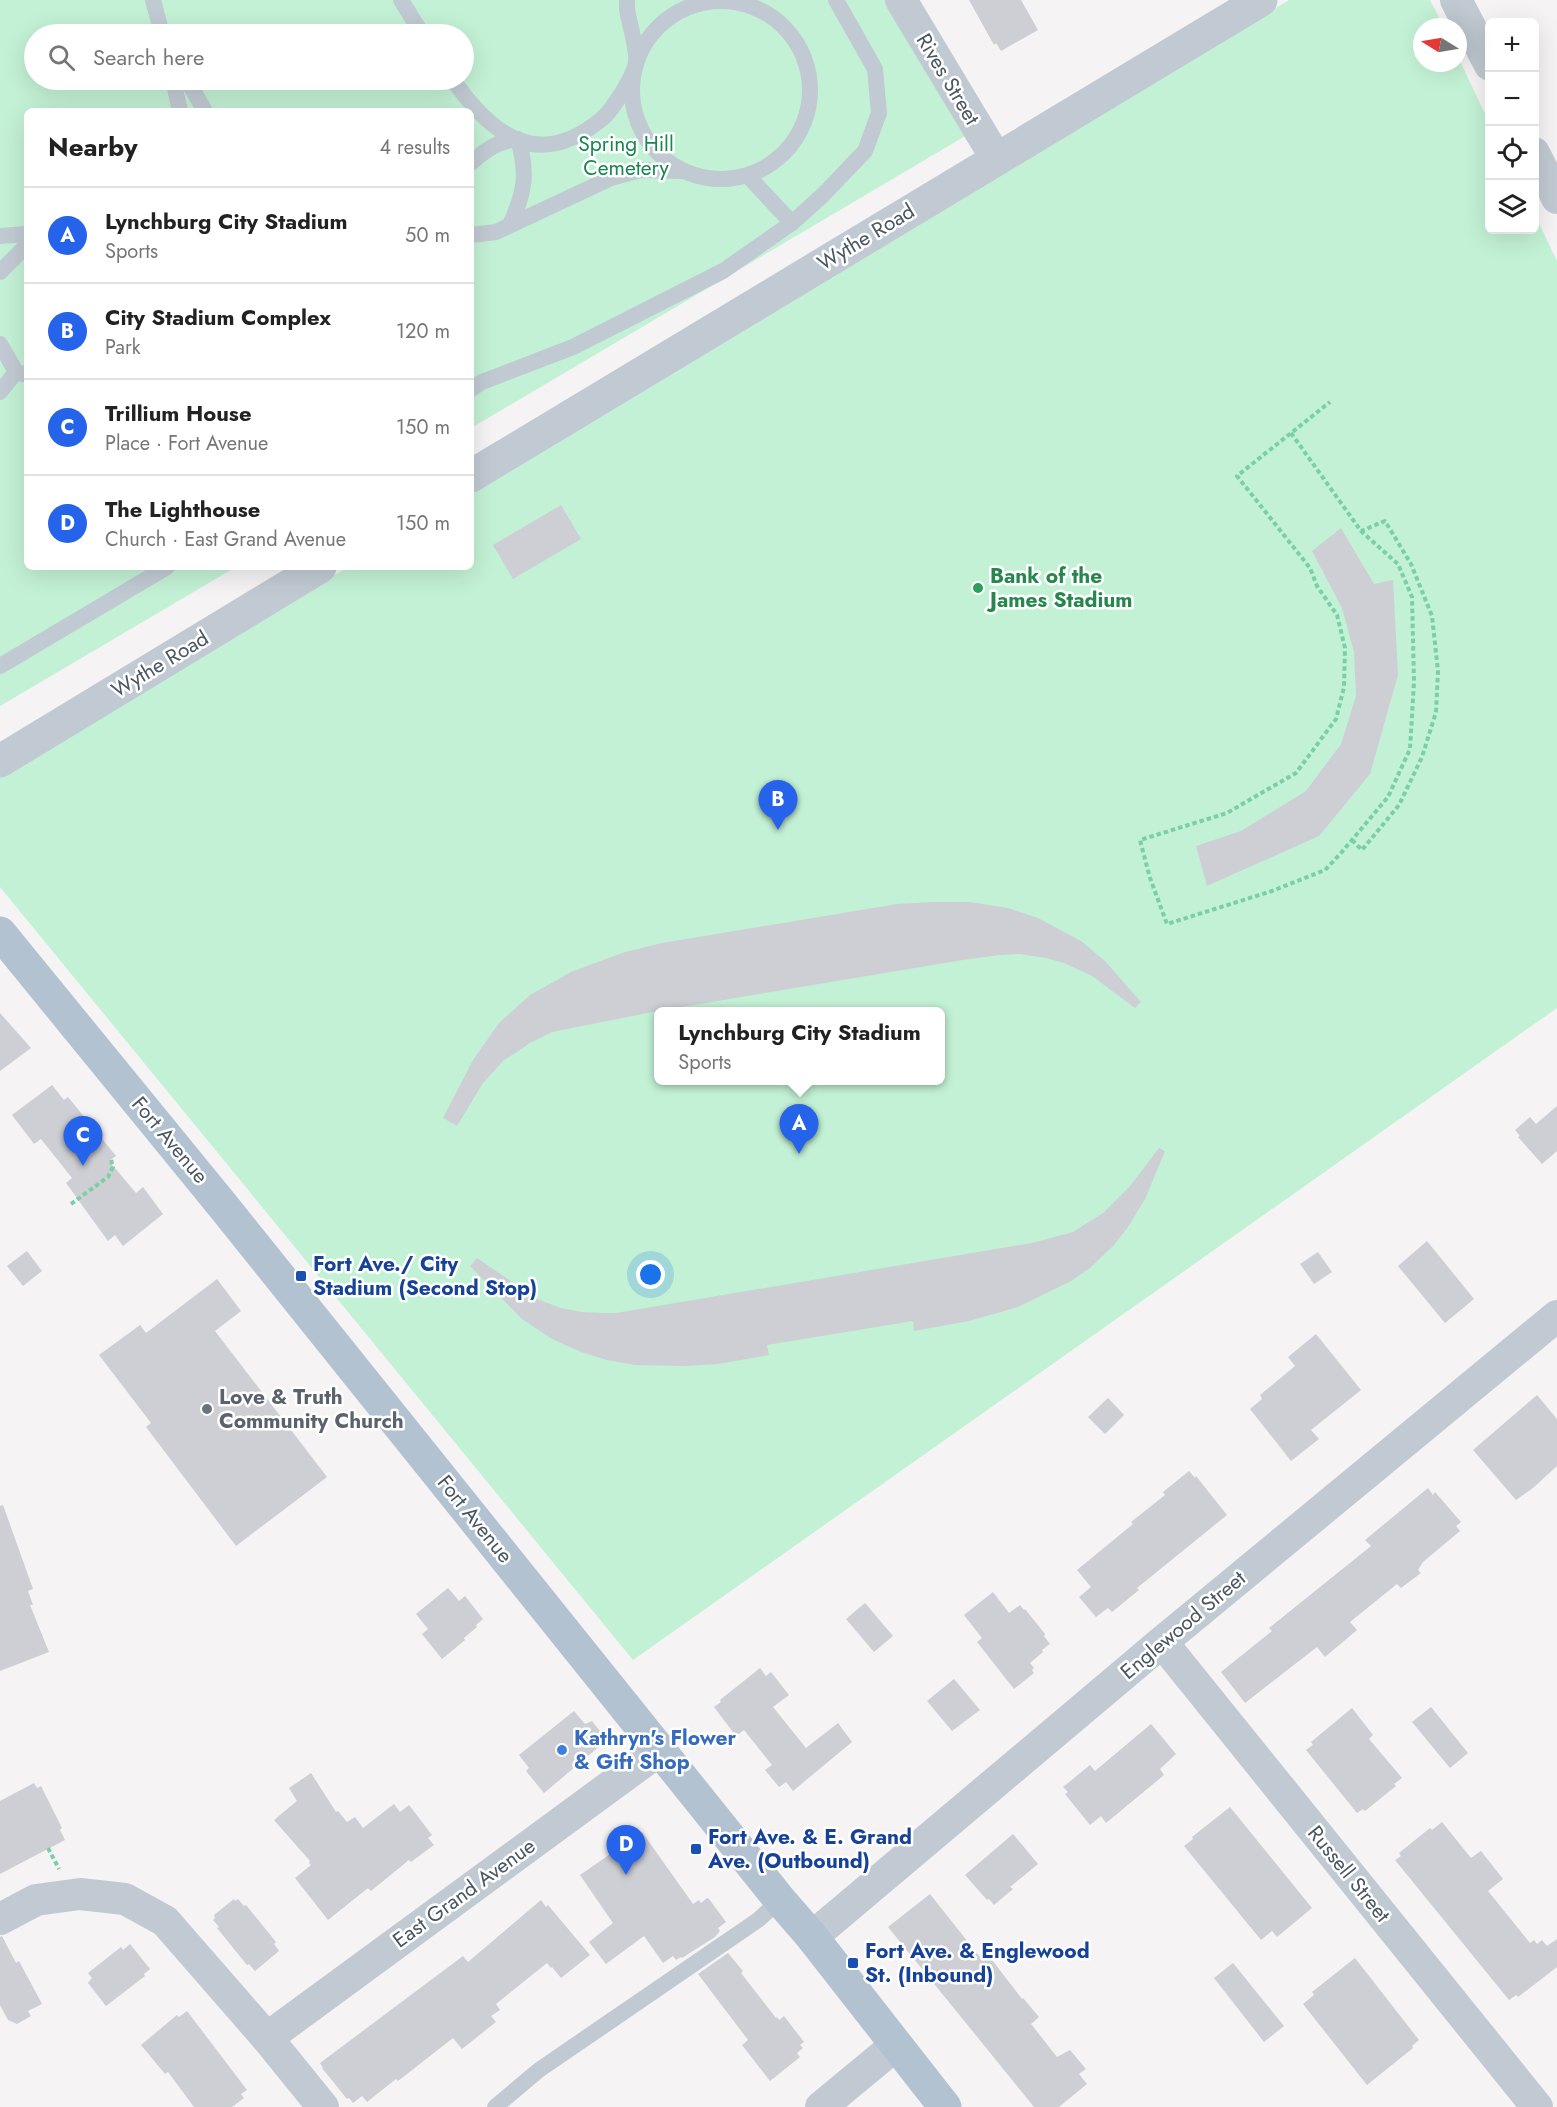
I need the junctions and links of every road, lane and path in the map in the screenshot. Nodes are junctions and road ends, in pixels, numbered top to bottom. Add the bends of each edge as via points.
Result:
1 (153, 0) edge
2 (401, 0) edge
3 (627, 0) edge
4 (770, 0) edge
5 (836, 0) edge
6 (901, 0) edge
7 (1261, 0) edge
8 (1456, 0) edge
9 (159, 24) edge
10 (416, 24) edge
11 (791, 33) junction
12 (1485, 55) edge
13 (636, 64) junction
14 (176, 90) edge
15 (193, 90) edge
16 (461, 90) edge
17 (179, 108) edge
18 (203, 108) edge
19 (518, 139) junction
20 (996, 158) junction
21 (474, 160) edge
22 (1539, 163) edge
23 (683, 171) junction
24 (748, 176) junction
25 (1557, 198) edge
26 (792, 222) junction
27 (510, 225) junction
28 (24, 234) edge
29 (474, 235) edge
30 (0, 236) edge
31 (24, 248) edge
32 (0, 272) edge
33 (0, 344) edge
34 (22, 374) edge
35 (497, 377) junction
36 (474, 378) edge
37 (474, 388) edge
38 (0, 392) edge
39 (1330, 402) dead end
40 (1291, 433) junction
41 (474, 474) edge
42 (1361, 531) junction
43 (162, 570) edge
44 (315, 570) edge
45 (0, 666) edge
46 (0, 761) edge
47 (1352, 840) junction
48 (0, 933) edge
49 (111, 1160) dead end
50 (70, 1204) dead end
51 (1557, 1316) edge
52 (1162, 1642) junction
53 (661, 1749) junction
54 (48, 1848) dead end
55 (61, 1872) dead end
56 (780, 1900) junction
57 (0, 1919) edge
58 (812, 1937) junction
59 (267, 2038) junction
60 (896, 2045) junction
61 (323, 2107) edge
62 (495, 2107) edge
63 (821, 2107) edge
64 (945, 2107) edge
65 (1537, 2107) edge

1 - 9 lane
2 - 10 lane
3 - 13 lane
4 - 11 lane
5 - 26 lane via 875,69 879,113 865,151
6 - 20 street, Rives Street
7 - 20 street, Wythe Road
8 - 12 street
11 - 13 lane via 769,14 744,3 717,0 690,6 666,20 648,39
11 - 24 lane via 805,58 811,87 807,116 794,142 774,163
13 - 19 lane via 612,110 592,127 546,146
13 - 23 lane via 632,89 636,114 646,138 662,157
14 - 17 lane
15 - 18 lane
16 - 19 lane via 482,117
19 - 21 lane via 485,150
19 - 27 lane via 525,181
20 - 41 street, Wythe Road
22 - 25 street
23 - 24 lane via 715,180
23 - 27 lane via 640,170 611,178
24 - 26 lane
26 - 35 lane via 723,271 573,347
27 - 29 lane
28 - 30 lane
31 - 32 lane
33 - 34 lane
34 - 38 lane
35 - 36 lane
35 - 37 lane
39 - 40 path
40 - 42 path
40 - 47 path via 1237,476 1310,568 1337,615 1345,648 1344,687 1336,719 1296,773 1227,813 1140,840 1167,924 1325,870
42 - 47 path via 1398,564 1412,597 1414,682 1410,749 1388,797
42 - 47 path via 1385,521 1411,564 1432,616 1438,671 1436,712 1422,757 1399,805 1362,850
43 - 45 lane
44 - 46 street, Wythe Road
48 - 53 main road, Fort Avenue
49 - 50 path via 113,1167 108,1177
51 - 52 street, Englewood Street
52 - 58 street, Englewood Street
52 - 65 street, Russell Street
53 - 56 main road, Fort Avenue
53 - 59 street, East Grand Avenue
54 - 55 path
56 - 58 main road, Fort Avenue
56 - 62 lane via 758,1920 539,2070
57 - 59 street via 36,1900 80,1894 125,1899 165,1921
58 - 60 main road, Fort Avenue
59 - 61 street
60 - 63 street
60 - 64 main road, Fort Avenue

